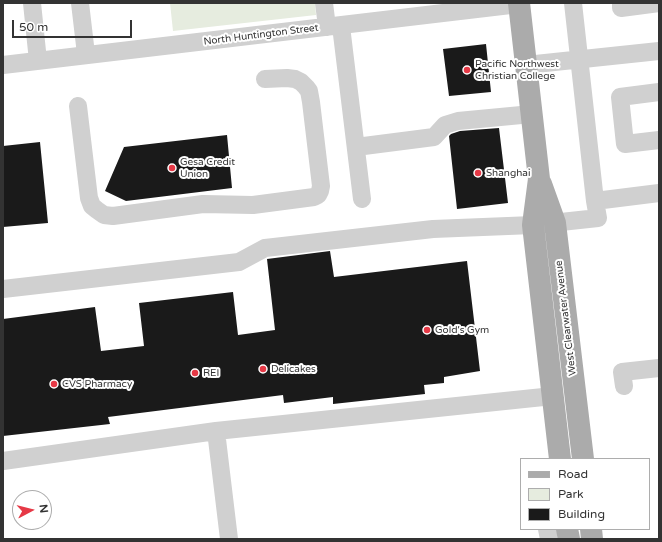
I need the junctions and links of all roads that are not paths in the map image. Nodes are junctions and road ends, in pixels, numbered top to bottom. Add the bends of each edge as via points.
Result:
1 (32, 3) edge
2 (80, 3) edge
3 (324, 3) edge
4 (573, 3) edge
5 (621, 3) edge
6 (659, 3) edge
7 (519, 4) edge
8 (334, 26) junction
9 (659, 51) edge
10 (86, 54) junction
11 (579, 60) junction
12 (38, 61) junction
13 (3, 65) edge
14 (526, 65) junction
15 (265, 79) dead end
16 (659, 92) edge
17 (78, 106) dead end
18 (532, 114) junction
19 (659, 140) edge
20 (356, 147) junction
21 (539, 179) junction
22 (659, 193) edge
23 (362, 199) dead end
24 (595, 201) junction
25 (555, 223) junction
26 (533, 225) junction
27 (3, 289) edge
28 (540, 289) junction
29 (659, 368) edge
30 (624, 386) dead end
31 (575, 391) junction
32 (553, 396) junction
33 (216, 431) junction
34 (560, 458) edge
35 (583, 458) edge
36 (3, 461) edge
37 (229, 539) edge

1 - 12 street
2 - 10 street
3 - 8 street
4 - 11 street
5 - 6 street via 621,8
7 - 8 street, North Huntington Street
7 - 14 main road, West Clearwater Avenue
8 - 10 street, North Huntington Street
8 - 20 street
9 - 11 street
10 - 12 street, North Huntington Street
11 - 14 street
11 - 24 street
12 - 13 street, North Huntington Street
14 - 18 main road, West Clearwater Avenue
15 - 17 street via 295,79 309,91 321,186 318,195 314,197 253,205 203,204 104,215 92,206 89,198
16 - 19 street via 620,97 625,144
18 - 20 street via 458,121 445,125 434,138
18 - 21 main road, West Clearwater Avenue
20 - 23 street
21 - 25 main road, West Clearwater Avenue
21 - 26 main road, West Clearwater Avenue
22 - 24 street
24 - 25 street via 598,218
25 - 26 street
25 - 31 main road, West Clearwater Avenue
26 - 27 street via 433,229 265,248 239,262
26 - 28 main road, West Clearwater Avenue
28 - 31 main road via 557,340 564,387 567,391
28 - 32 main road, West Clearwater Avenue
29 - 30 street via 622,372
31 - 35 main road, West Clearwater Avenue
32 - 33 street
32 - 34 main road, West Clearwater Avenue
33 - 36 street
33 - 37 street

